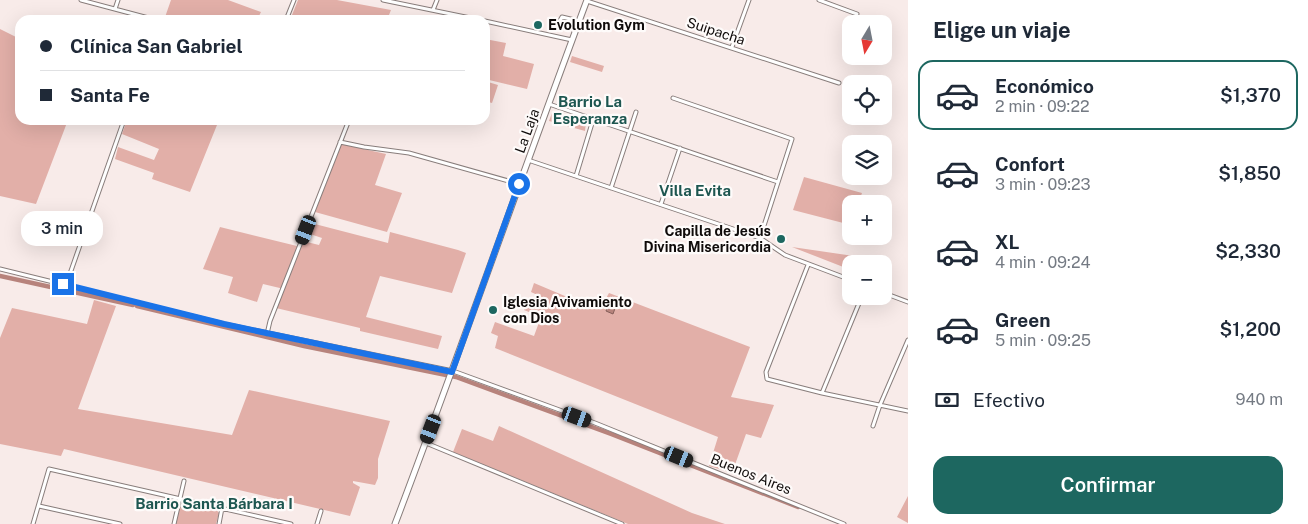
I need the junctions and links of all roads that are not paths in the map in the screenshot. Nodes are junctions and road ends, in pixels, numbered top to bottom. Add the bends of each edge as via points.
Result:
1 (81, 0) edge
2 (118, 0) edge
3 (294, 0) edge
4 (383, 0) edge
5 (437, 0) edge
6 (587, 0) edge
7 (749, 0) edge
8 (819, 0) edge
9 (115, 9) junction
10 (434, 10) junction
11 (857, 14) dead end
12 (137, 15) edge
13 (288, 15) edge
14 (457, 15) edge
15 (579, 21) junction
16 (490, 22) edge
17 (551, 23) dead end
18 (572, 40) junction
19 (732, 47) junction
20 (839, 83) dead end
21 (673, 98) dead end
22 (549, 104) junction
23 (636, 112) dead end
24 (593, 120) junction
25 (122, 125) edge
26 (347, 125) edge
27 (630, 131) junction
28 (340, 142) junction
29 (680, 148) junction
30 (528, 160) junction
31 (576, 176) junction
32 (778, 182) junction
33 (519, 184) junction
34 (611, 188) junction
35 (661, 204) junction
36 (760, 238) junction
37 (808, 265) junction
38 (0, 269) edge
39 (842, 277) edge
40 (66, 285) junction
41 (892, 296) edge
42 (908, 302) edge
43 (858, 305) edge
44 (267, 334) junction
45 (908, 340) edge
46 (452, 374) junction
47 (822, 393) junction
48 (880, 405) junction
49 (908, 411) edge
50 (874, 426) dead end
51 (426, 443) junction
52 (184, 481) dead end
53 (180, 499) junction
54 (39, 506) junction
55 (222, 508) junction
56 (320, 511) dead end
57 (98, 519) junction
58 (33, 524) edge
59 (97, 524) edge
60 (120, 524) edge
61 (174, 524) edge
62 (219, 524) edge
63 (291, 524) edge
64 (317, 524) edge
65 (395, 524) edge
66 (622, 524) edge
67 (844, 524) edge

1 - 9 street
2 - 9 street
3 - 13 street
4 - 10 street
5 - 10 street
6 - 15 main road, La Laja
6 - 19 street, Suipacha
7 - 19 street
8 - 11 street
9 - 12 street
10 - 14 street
15 - 17 street via 562,17 558,24
15 - 18 main road, La Laja
16 - 18 street
18 - 22 main road, La Laja
19 - 20 street, Suipacha
21 - 32 street via 792,139
22 - 24 street
22 - 30 main road, La Laja
23 - 27 street
24 - 27 street
24 - 31 street
25 - 40 street
26 - 28 street
27 - 29 street
27 - 34 street
28 - 33 street via 409,153
28 - 44 street
29 - 32 street
29 - 35 street
30 - 31 street
30 - 33 main road, La Laja
31 - 34 street
32 - 36 street
33 - 46 main road, La Laja
34 - 35 street
35 - 36 street
36 - 37 street via 785,255
37 - 39 street
37 - 47 street via 766,376
38 - 40 street, Buenos Aires
40 - 44 street, Buenos Aires
41 - 42 street
43 - 47 street
44 - 46 street, Buenos Aires
45 - 48 street
46 - 51 main road, La Laja
46 - 67 street, Buenos Aires via 595,423
47 - 48 street
48 - 49 street
48 - 50 street
51 - 65 main road, La Laja
51 - 66 street
52 - 53 street
53 - 54 street via 50,469
53 - 55 street
53 - 61 street
54 - 57 street
54 - 58 street
55 - 62 street
55 - 63 street
56 - 64 street
57 - 59 street
57 - 60 street

